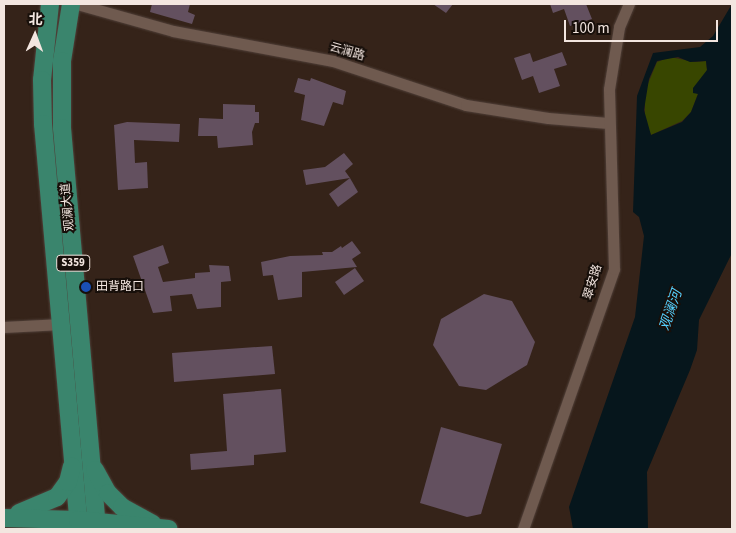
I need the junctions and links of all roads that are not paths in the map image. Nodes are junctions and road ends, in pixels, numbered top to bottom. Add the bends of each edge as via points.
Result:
1 (50, 4) edge
2 (71, 4) edge
3 (78, 4) edge
4 (629, 4) edge
5 (608, 123) junction
6 (61, 324) junction
7 (4, 327) edge
8 (73, 458) junction
9 (91, 461) junction
10 (4, 517) edge
11 (79, 524) edge
12 (96, 525) edge
13 (166, 529) edge
14 (523, 529) edge

1 - 6 main road, 观澜大道 / S359 via 42,80 43,124
2 - 9 main road, 观澜大道 / S359 via 62,61 62,128
3 - 5 street, 云澜路 via 173,31 333,61 466,105 548,118
4 - 5 street, 翠安路 via 612,58
5 - 14 street, 翠安路 via 614,268
6 - 7 street
6 - 8 main road, 观澜大道 / S359
8 - 10 main road via 68,482 57,497 38,507
8 - 11 main road, 观澜大道 / S359
9 - 12 main road, 观澜大道 / S359
9 - 13 main road via 101,482 122,508
10 - 11 main road
11 - 12 main road
12 - 13 main road

